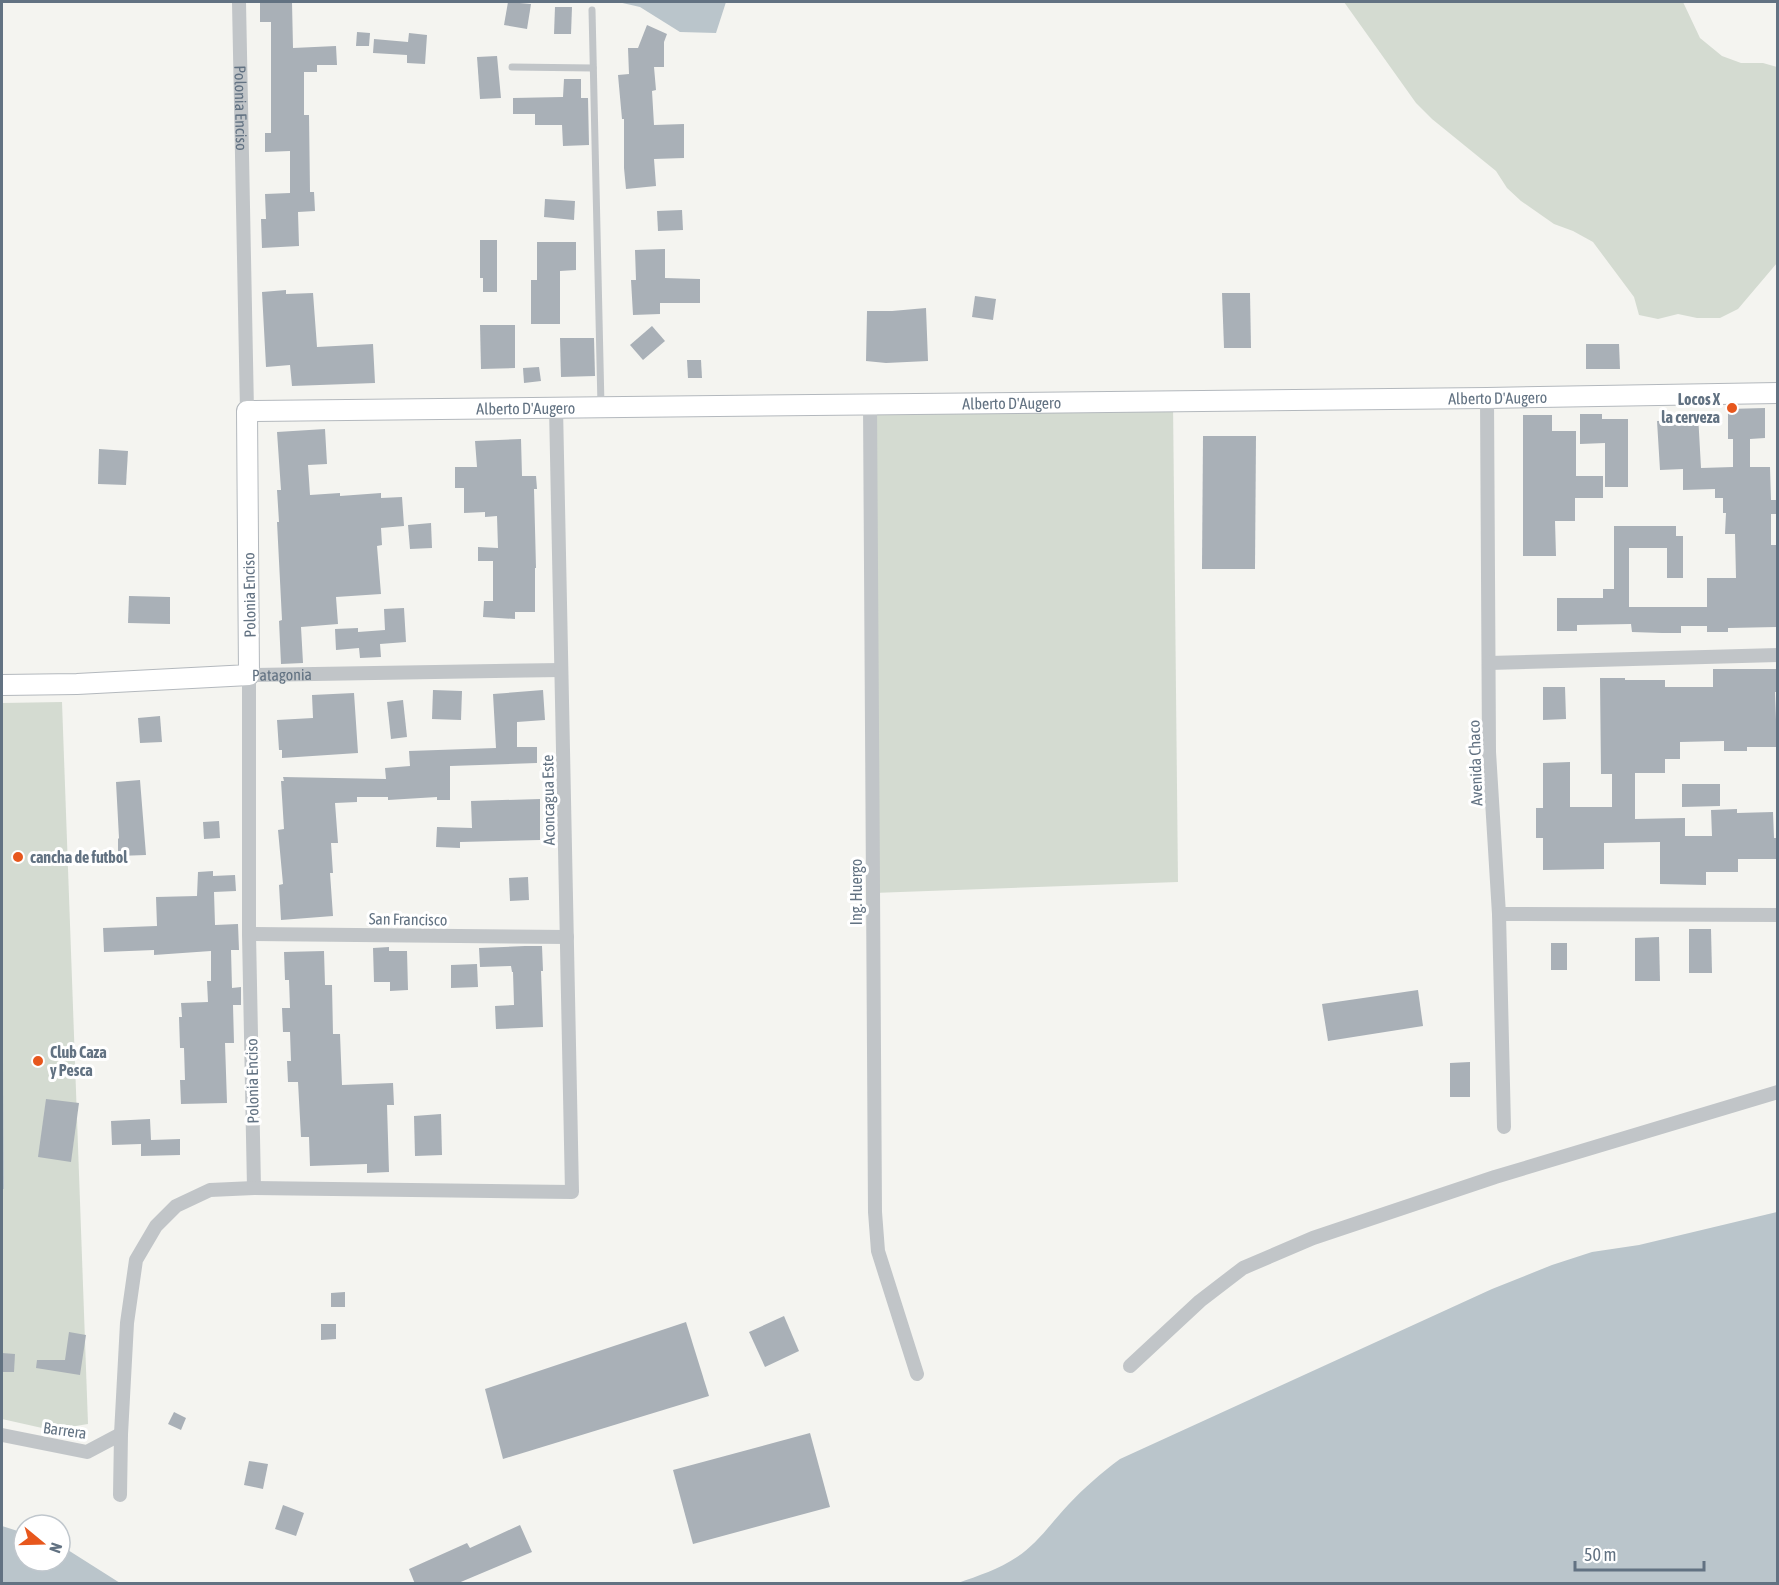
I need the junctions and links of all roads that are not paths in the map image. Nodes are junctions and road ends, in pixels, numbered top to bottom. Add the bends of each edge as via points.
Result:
1 (239, 2) edge
2 (592, 10) dead end
3 (512, 66) dead end
4 (593, 68) junction
5 (1778, 393) edge
6 (1487, 398) junction
7 (870, 404) junction
8 (602, 406) junction
9 (556, 407) junction
10 (247, 411) junction
11 (1778, 655) edge
12 (1490, 663) junction
13 (561, 670) junction
14 (249, 675) junction
15 (2, 685) edge
16 (1499, 914) junction
17 (1778, 915) edge
18 (249, 934) junction
19 (567, 937) junction
20 (1778, 1092) edge
21 (1504, 1127) dead end
22 (254, 1188) junction
23 (1130, 1366) dead end
24 (917, 1374) dead end
25 (121, 1434) junction
26 (2, 1435) edge
27 (120, 1496) dead end

1 - 10 street, Polonia Enciso
2 - 4 lane
3 - 4 lane
4 - 8 lane
5 - 6 main road, Alberto D'Augero
6 - 7 main road, Alberto D'Augero
6 - 12 street, Avenida Chaco
7 - 8 main road, Alberto D'Augero
7 - 24 street, Ing. Huergo via 875,1212 878,1251
8 - 9 main road, Alberto D'Augero
9 - 10 main road, Alberto D'Augero
9 - 13 street, Aconcagua Este
10 - 14 main road, Polonia Enciso
11 - 12 street
12 - 16 street, Avenida Chaco via 1489,752
13 - 14 street, Patagonia
13 - 19 street, Aconcagua Este
14 - 15 main road, Patagonia
14 - 18 street, Polonia Enciso
16 - 17 street
16 - 21 street, Avenida Chaco
18 - 19 street, San Francisco
18 - 22 street, Polonia Enciso
19 - 22 street, Aconcagua Este via 572,1192
20 - 23 street via 1495,1177 1314,1238 1243,1268 1200,1301
22 - 25 street via 210,1190 176,1206 156,1226 135,1260
25 - 26 street, Barrera via 87,1452
25 - 27 street

